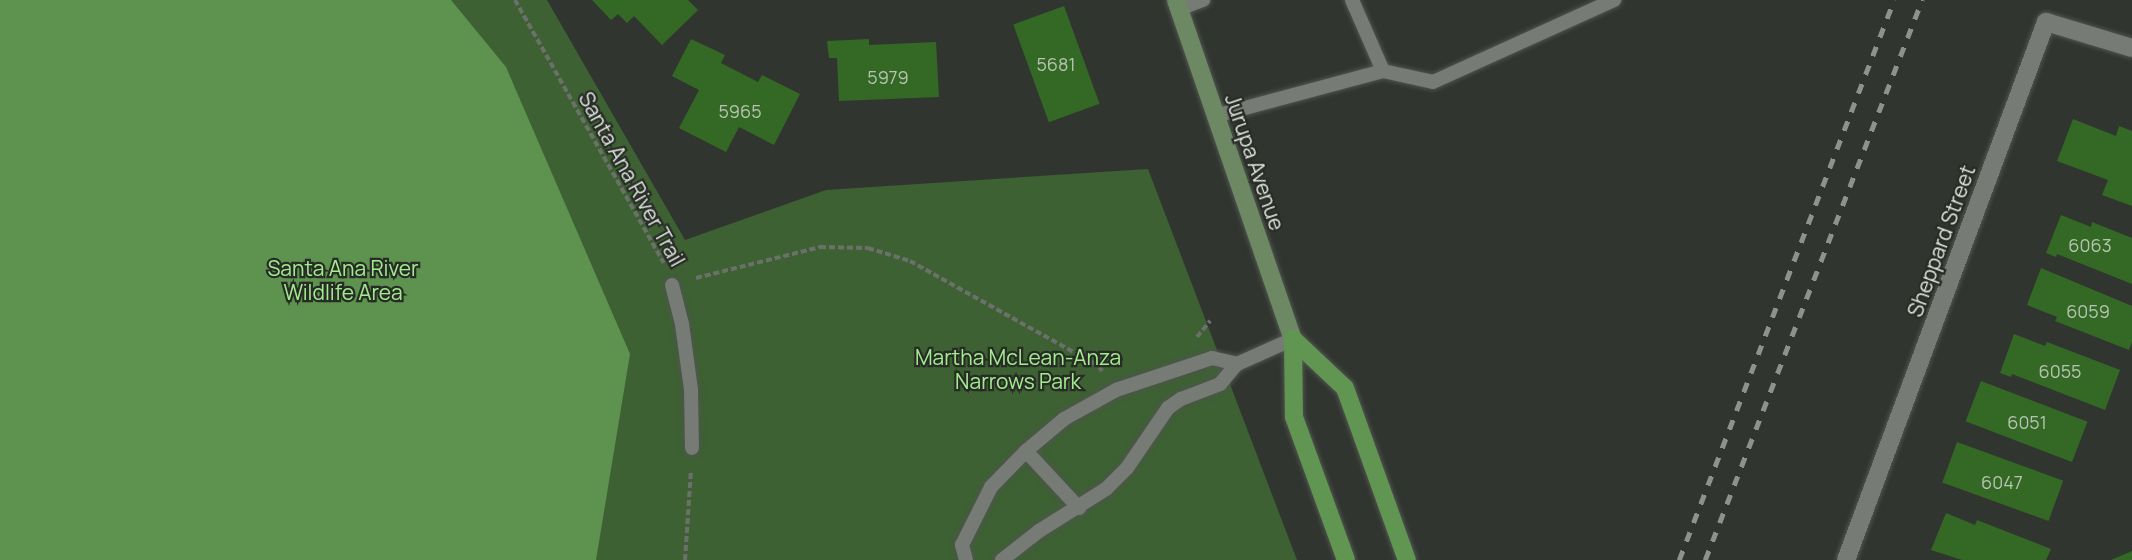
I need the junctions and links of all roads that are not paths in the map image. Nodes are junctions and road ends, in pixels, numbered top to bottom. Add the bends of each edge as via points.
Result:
1 (1203, 0) edge
2 (1352, 0) edge
3 (1614, 0) edge
4 (1177, 5) edge
5 (2132, 48) edge
6 (1383, 71) junction
7 (1215, 116) junction
8 (672, 285) road end
9 (1293, 339) junction
10 (1237, 364) junction
11 (692, 448) road end
12 (1026, 451) junction
13 (1079, 508) junction
14 (966, 560) edge
15 (1002, 560) edge
16 (1346, 560) edge
17 (1407, 560) edge
18 (1846, 560) edge

1 - 4 lane
2 - 6 lane
3 - 6 lane via 1433,82
4 - 7 main road, Jurupa Avenue
5 - 18 street, Sheppard Street via 2046,22
6 - 7 lane
7 - 9 main road, Jurupa Avenue
8 - 11 lane via 691,390
9 - 10 lane
9 - 16 main road, Jurupa Avenue via 1294,417
9 - 17 main road, Jurupa Avenue via 1345,388
10 - 12 lane via 1212,358 1116,390 1064,419
10 - 13 lane via 1220,384 1168,408 1126,468 1106,489
12 - 13 lane
12 - 14 lane via 991,487 962,544
13 - 15 lane via 1039,531

